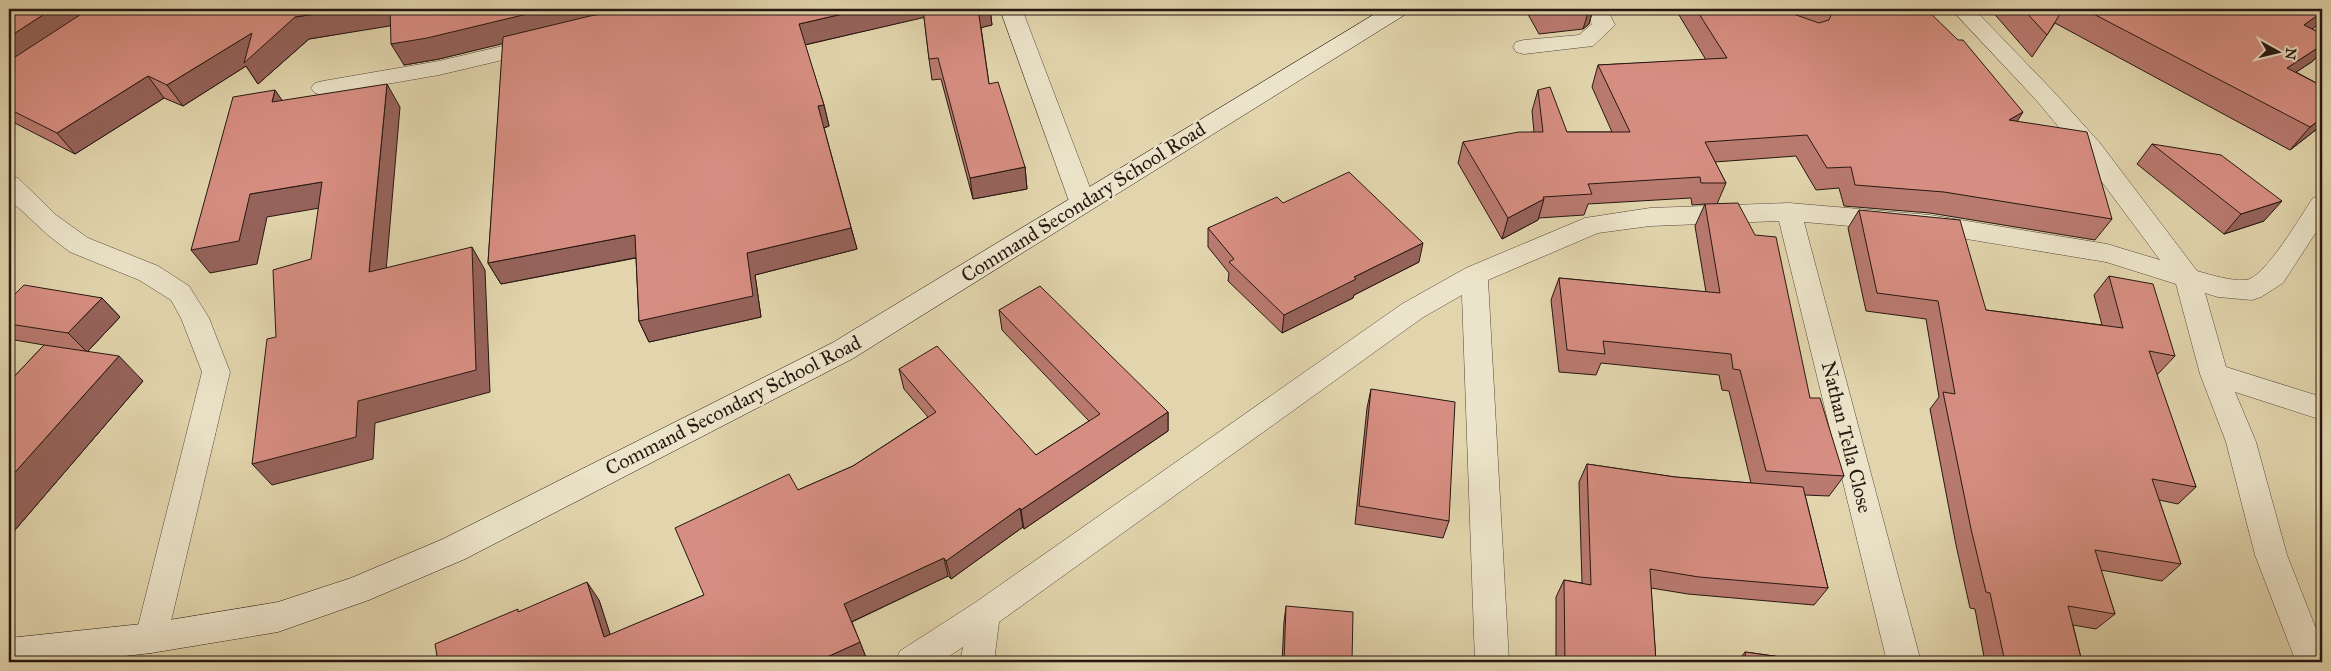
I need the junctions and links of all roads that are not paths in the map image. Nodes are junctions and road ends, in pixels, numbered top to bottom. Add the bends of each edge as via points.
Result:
1 (1011, 9) edge
2 (1398, 9) edge
3 (1596, 9) edge
4 (1962, 9) edge
5 (560, 39) edge
6 (1524, 47) dead end
7 (323, 88) dead end
8 (9, 184) edge
9 (1082, 201) junction
10 (2322, 204) edge
11 (1789, 212) junction
12 (1474, 275) junction
13 (2188, 278) junction
14 (2214, 374) junction
15 (2322, 408) edge
16 (984, 614) junction
17 (151, 638) junction
18 (27, 655) edge
19 (912, 662) edge
20 (977, 662) edge
21 (1492, 662) edge
22 (1904, 662) edge
23 (2313, 662) edge

1 - 9 street
2 - 9 street, Command Secondary School Road
3 - 6 street via 1604,24 1585,41
4 - 13 street via 2092,150
5 - 7 street via 439,68
8 - 17 street via 66,236 90,251 145,270 182,294 216,372
9 - 17 street, Command Secondary School Road via 842,351 454,549 358,590 278,618
10 - 13 street via 2274,276 2252,290 2218,287
11 - 12 street via 1650,217 1594,224
11 - 13 street via 1930,224 2107,253
11 - 22 street, Nathan Tella Close
12 - 16 street via 1412,311
12 - 21 street
13 - 14 street
14 - 15 street
14 - 23 street via 2241,442 2271,555
16 - 19 street
16 - 20 street
17 - 18 street, Command Secondary School Road

